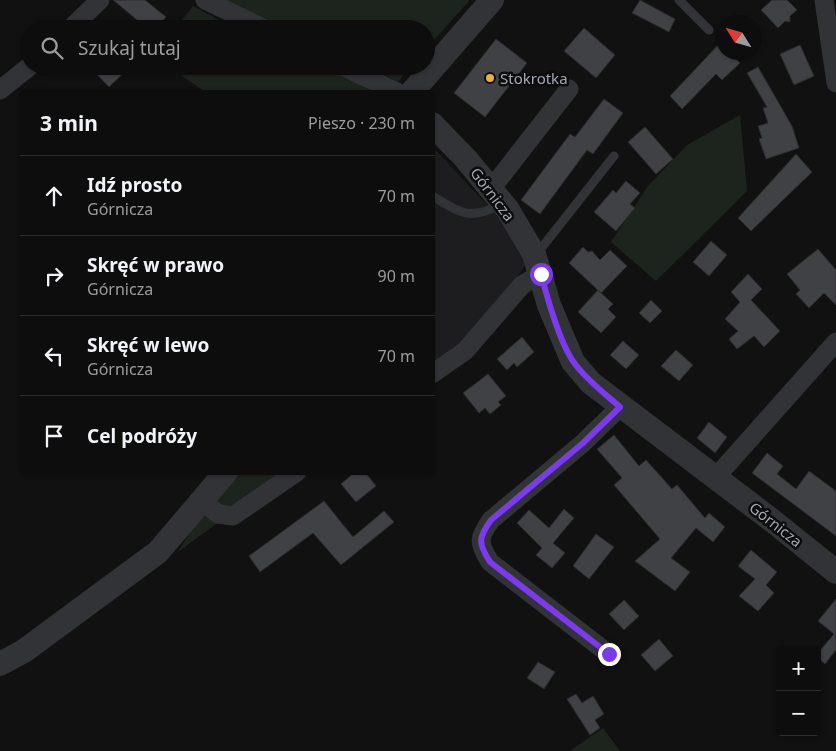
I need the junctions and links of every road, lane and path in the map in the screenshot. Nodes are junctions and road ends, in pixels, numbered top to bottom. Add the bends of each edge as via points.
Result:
1 (100, 0) edge
2 (205, 0) edge
3 (492, 0) edge
4 (679, 0) edge
5 (824, 0) edge
6 (79, 20) edge
7 (246, 20) edge
8 (709, 30) dead end
9 (435, 66) edge
10 (20, 74) edge
11 (361, 75) edge
12 (427, 75) edge
13 (836, 83) edge
14 (569, 89) dead end
15 (0, 90) edge
16 (393, 90) edge
17 (414, 90) edge
18 (435, 127) edge
19 (614, 156) dead end
20 (496, 196) junction
21 (435, 198) edge
22 (538, 264) junction
23 (836, 342) edge
24 (435, 372) edge
25 (620, 407) junction
26 (224, 475) edge
27 (293, 475) edge
28 (716, 477) junction
29 (204, 502) junction
30 (836, 572) edge
31 (609, 654) dead end
32 (0, 664) edge

1 - 6 street
2 - 7 street
3 - 9 street
4 - 8 lane
5 - 13 street
10 - 15 street
11 - 16 street
12 - 17 street
14 - 20 street
18 - 20 street, Górnicza
19 - 22 lane via 543,246
20 - 21 lane via 485,213 473,215
20 - 22 street, Górnicza
22 - 24 street via 465,351
22 - 25 street, Górnicza via 549,305 573,362 590,383
23 - 28 street
25 - 28 street, Górnicza
25 - 31 street via 583,443 491,520 481,533 481,548 490,562
26 - 29 street
27 - 29 street via 233,516 218,514
28 - 30 street, Górnicza
29 - 32 street via 158,552 24,651

